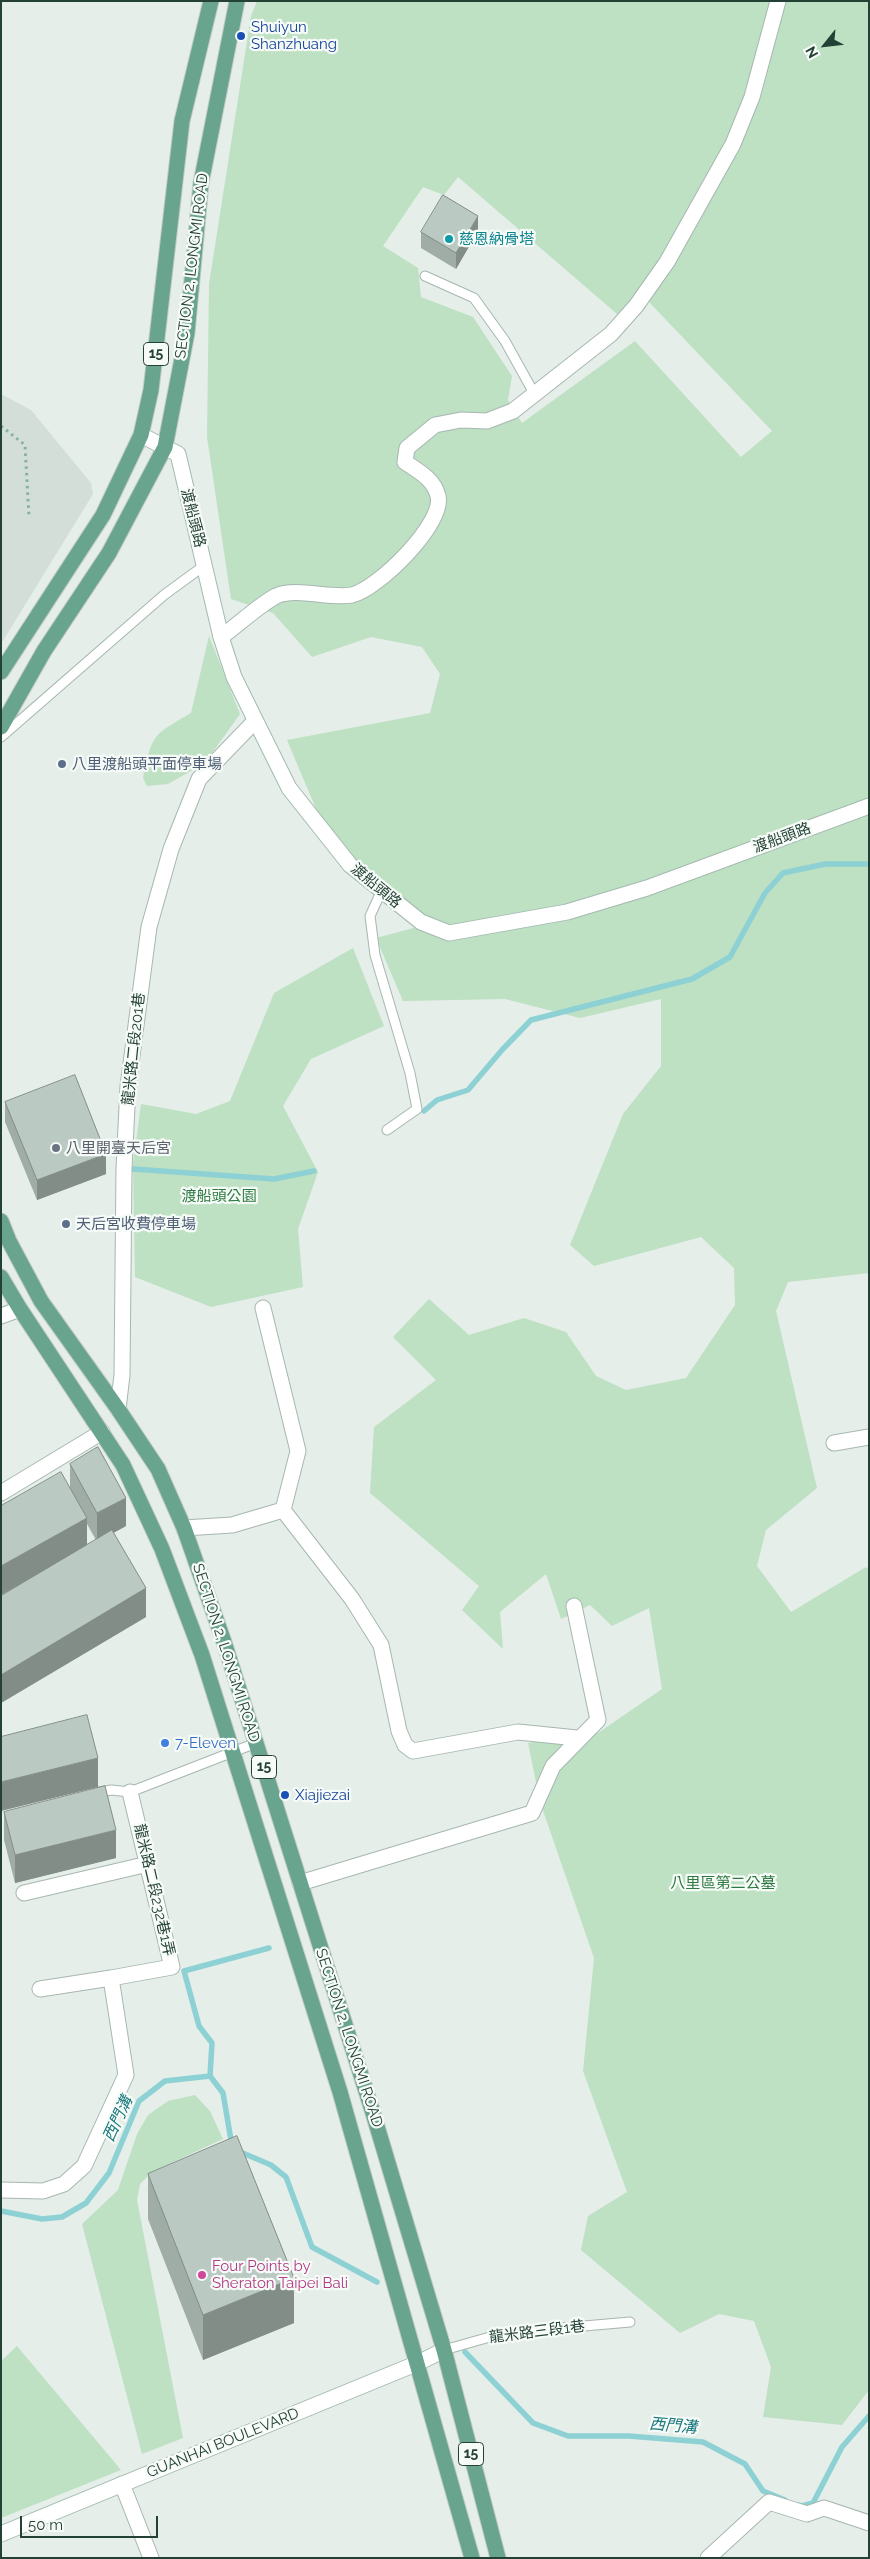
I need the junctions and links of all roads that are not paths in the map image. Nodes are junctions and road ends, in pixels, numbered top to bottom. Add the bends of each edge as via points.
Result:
1 (211, 1) edge
2 (237, 1) edge
3 (778, 1) edge
4 (426, 276) dead end
5 (535, 395) junction
6 (142, 435) junction
7 (165, 447) junction
8 (205, 565) junction
9 (221, 637) junction
10 (1, 672) edge
11 (255, 721) junction
12 (1, 727) edge
13 (1, 737) edge
14 (869, 806) edge
15 (381, 892) junction
16 (386, 1130) dead end
17 (1, 1221) edge
18 (1, 1277) edge
19 (263, 1308) dead end
20 (20, 1309) junction
21 (1, 1316) edge
22 (118, 1409) junction
23 (102, 1432) junction
24 (869, 1437) edge
25 (834, 1443) dead end
26 (1, 1493) edge
27 (283, 1510) junction
28 (184, 1528) junction
29 (574, 1606) dead end
30 (578, 1738) junction
31 (256, 1743) junction
32 (232, 1751) junction
33 (130, 1792) junction
34 (84, 1796) edge
35 (148, 1864) junction
36 (300, 1883) junction
37 (24, 1893) dead end
38 (111, 1978) junction
39 (40, 1990) dead end
40 (363, 2083) junction
41 (340, 2092) junction
42 (1, 2190) edge
43 (630, 2322) dead end
44 (444, 2350) junction
45 (418, 2363) junction
46 (122, 2484) junction
47 (869, 2523) edge
48 (1, 2534) edge
49 (151, 2558) edge
50 (472, 2558) edge
51 (498, 2558) edge
52 (708, 2558) edge

1 - 6 main road, SECTION 2, LONGMI ROAD / 15 via 182,121 152,390
2 - 7 main road, SECTION 2, LONGMI ROAD / 15 via 201,183 187,333
3 - 5 street via 752,97 736,136 666,262 636,306 611,334
4 - 5 lane via 474,298 506,340
5 - 9 street via 513,411 487,421 461,420 435,425 407,448 405,462 435,485 439,498 434,519 398,563 377,582 353,595 277,596
6 - 7 street, 渡船頭路
6 - 10 main road, SECTION 2, LONGMI ROAD / 15 via 102,515
7 - 8 street, 渡船頭路 via 178,454
7 - 12 main road, SECTION 2, LONGMI ROAD / 15 via 108,553 44,651
8 - 9 street, 渡船頭路
8 - 13 lane via 164,595
9 - 11 street, 渡船頭路 via 234,677
11 - 15 street, 渡船頭路 via 289,788 350,865
11 - 22 street, 龍米路二段201巷 via 199,780 171,849 149,927 128,1086 122,1374
14 - 15 street, 渡船頭路 via 647,888 567,912 486,928 449,933 421,922
15 - 16 lane via 370,916 375,955 410,1073 417,1109
17 - 22 main road, SECTION 2, LONGMI ROAD / 15 via 41,1301
18 - 20 main road, SECTION 2, LONGMI ROAD / 15
19 - 27 street via 298,1451
20 - 21 street
20 - 23 main road, SECTION 2, LONGMI ROAD / 15
22 - 23 main road
22 - 28 main road, SECTION 2, LONGMI ROAD / 15 via 158,1469
23 - 26 street
23 - 32 main road, SECTION 2, LONGMI ROAD / 15 via 123,1465 162,1549 202,1655
24 - 25 street
27 - 28 street via 232,1525
27 - 30 street via 352,1599 381,1645 399,1731 405,1745 413,1751 518,1732
28 - 31 main road, SECTION 2, LONGMI ROAD / 15
29 - 30 street via 598,1720
30 - 36 street via 553,1766 532,1813
31 - 32 lane
31 - 36 main road, SECTION 2, LONGMI ROAD / 15
32 - 33 lane
32 - 41 main road, SECTION 2, LONGMI ROAD / 15
33 - 34 lane via 111,1790
33 - 35 street, 龍米路二段232巷1弄
35 - 37 street
35 - 38 street, 龍米路二段232巷1弄 via 172,1967
36 - 40 main road, SECTION 2, LONGMI ROAD / 15
38 - 39 street
38 - 42 street via 126,2075 84,2166 64,2184 43,2191
40 - 41 main road
40 - 44 main road, SECTION 2, LONGMI ROAD / 15
41 - 45 main road, SECTION 2, LONGMI ROAD / 15
43 - 44 lane, 龍米路三段1巷 via 504,2333
44 - 45 street, GUANHAI BOULEVARD
44 - 51 main road, 15
45 - 46 street, GUANHAI BOULEVARD
45 - 50 main road, 15
46 - 48 street, GUANHAI BOULEVARD
46 - 49 street
47 - 52 street via 824,2508 807,2514 769,2502

